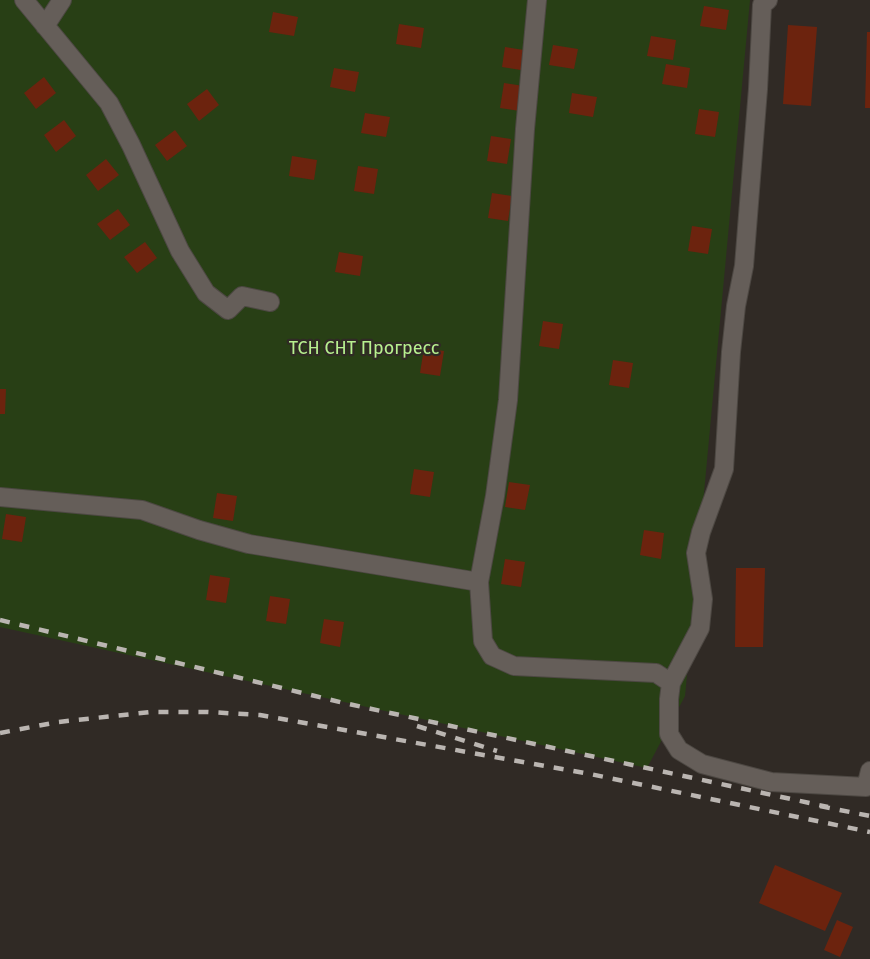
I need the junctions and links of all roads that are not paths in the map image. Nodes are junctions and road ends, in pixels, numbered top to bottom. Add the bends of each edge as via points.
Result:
1 (24, 0) edge
2 (62, 0) edge
3 (537, 0) edge
4 (768, 0) edge
5 (45, 26) junction
6 (270, 302) dead end
7 (0, 497) edge
8 (479, 582) junction
9 (671, 683) junction
10 (870, 771) edge

1 - 5 lane
2 - 5 lane
3 - 8 lane via 508,400
4 - 9 lane via 762,5 744,266 731,352 724,469 696,553 704,599 700,628
5 - 6 lane via 109,103 180,251 206,292 228,310 242,296
7 - 8 lane via 142,510 249,544
8 - 9 lane via 483,640 492,657 514,666 656,673
9 - 10 lane via 669,734 679,750 702,764 771,782 866,787

